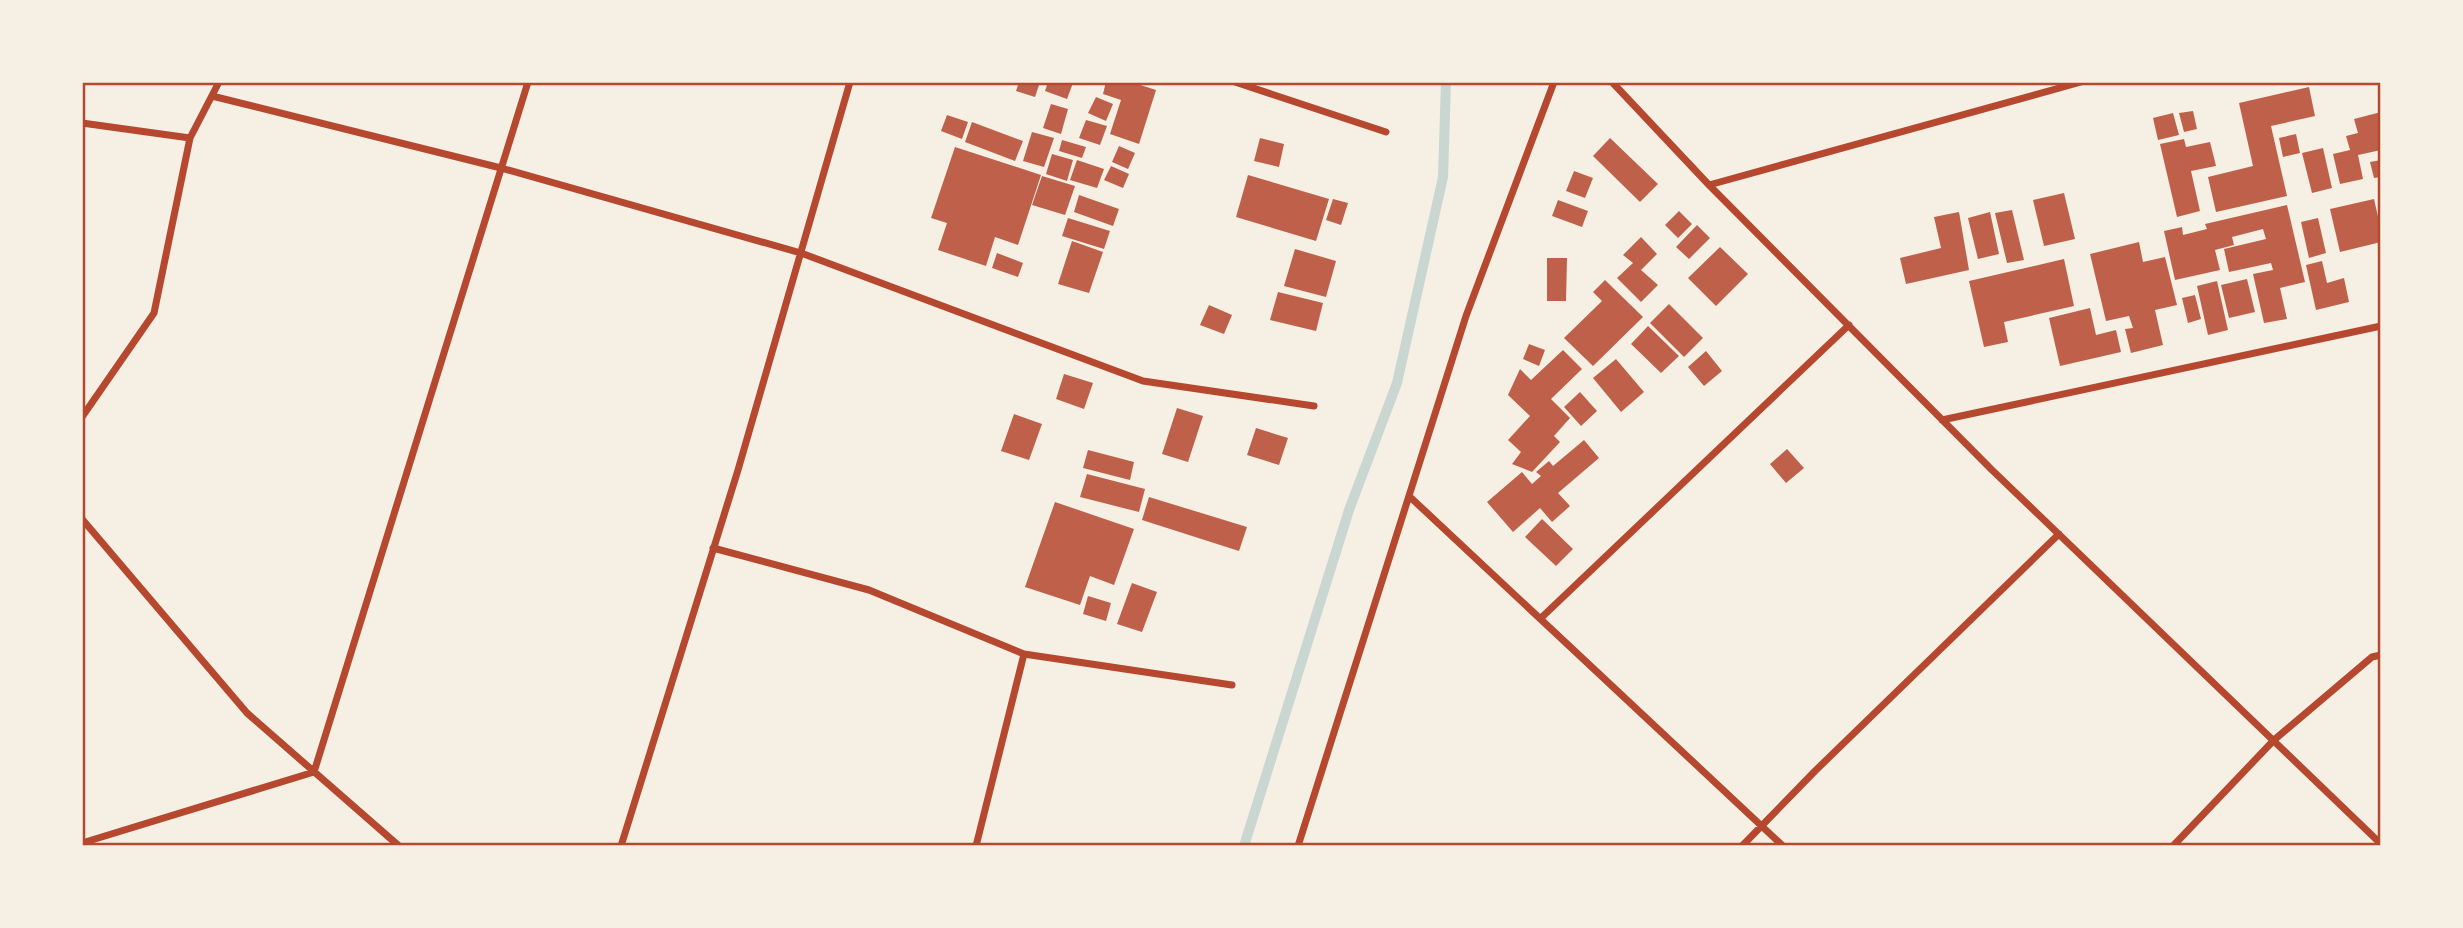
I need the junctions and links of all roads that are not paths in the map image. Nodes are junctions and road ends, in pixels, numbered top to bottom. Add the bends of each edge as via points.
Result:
1 (219, 82) edge
2 (528, 82) edge
3 (850, 82) edge
4 (1235, 82) edge
5 (1555, 82) edge
6 (1612, 82) edge
7 (2081, 82) edge
8 (212, 96) junction
9 (82, 123) edge
10 (1385, 132) dead end
11 (190, 138) junction
12 (501, 168) junction
13 (1709, 185) junction
14 (801, 253) junction
15 (1849, 326) junction
16 (2381, 326) edge
17 (1314, 406) dead end
18 (82, 417) edge
19 (1942, 420) junction
20 (1409, 496) junction
21 (82, 519) edge
22 (2059, 534) junction
23 (713, 548) junction
24 (1541, 618) junction
25 (1024, 654) junction
26 (2381, 655) edge
27 (1231, 685) dead end
28 (2274, 740) junction
29 (314, 772) junction
30 (1762, 825) junction
31 (82, 843) edge
32 (2381, 844) edge
33 (399, 846) edge
34 (621, 846) edge
35 (976, 846) edge
36 (1298, 846) edge
37 (1742, 846) edge
38 (1783, 846) edge
39 (2173, 846) edge

1 - 8 street
2 - 12 street
3 - 14 street
4 - 10 street
5 - 20 street via 1466,316
6 - 13 street
7 - 13 street
8 - 11 street
8 - 12 street
9 - 11 street
11 - 18 street via 154,313
12 - 14 street
12 - 29 street
13 - 15 street
14 - 17 street via 1143,381
14 - 23 street
15 - 19 street
15 - 24 street
16 - 19 street
19 - 22 street
20 - 24 street
20 - 36 street
21 - 29 street via 247,713
22 - 28 street
22 - 30 street
23 - 25 street via 869,590
23 - 34 street
24 - 30 street
25 - 27 street
25 - 35 street
26 - 28 street via 2372,657
28 - 32 street
28 - 39 street
29 - 31 street
29 - 33 street
30 - 37 street
30 - 38 street

